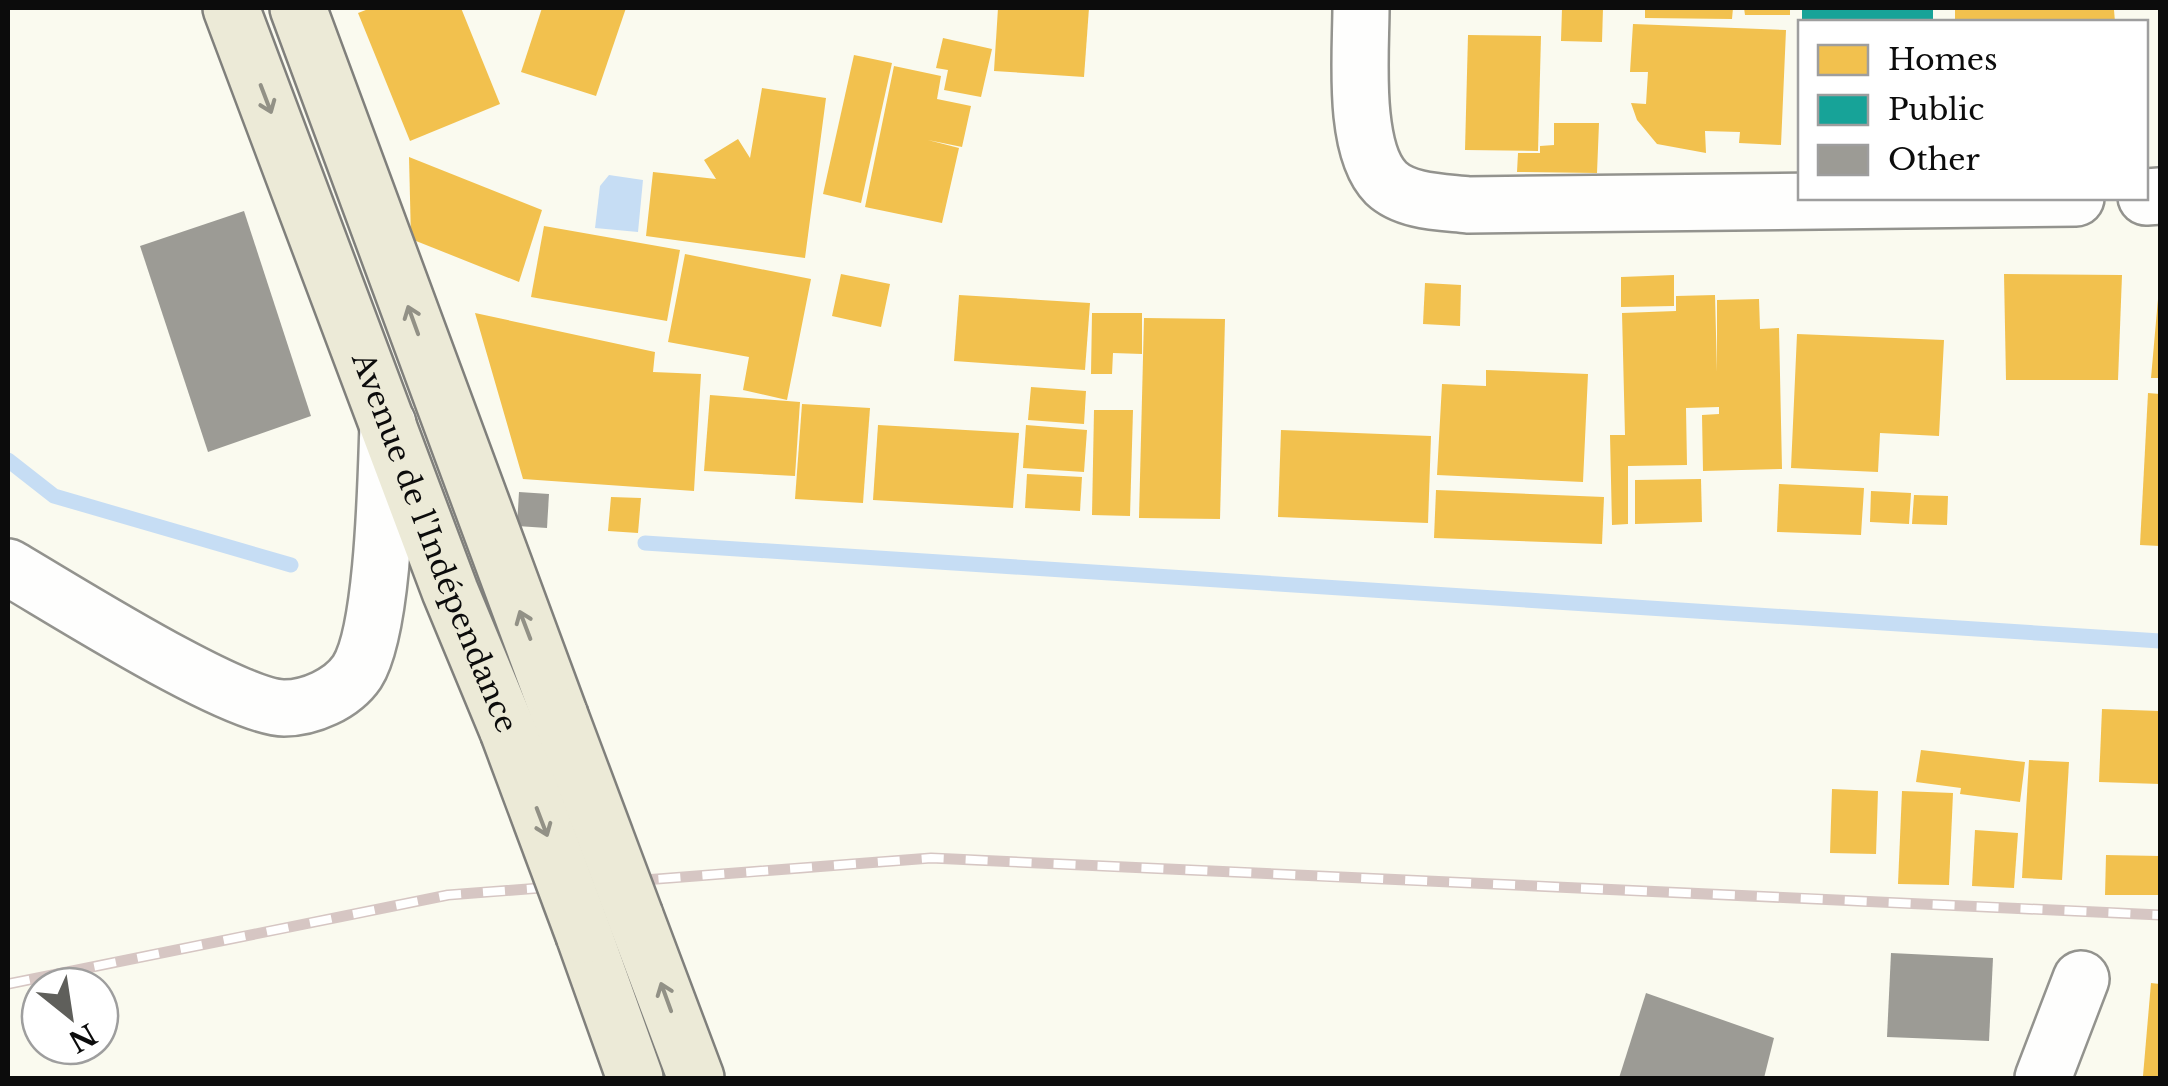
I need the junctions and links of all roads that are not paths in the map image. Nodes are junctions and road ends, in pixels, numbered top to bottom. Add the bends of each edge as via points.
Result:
1 (231, 8) edge
2 (298, 8) edge
3 (1362, 8) edge
4 (1902, 200) edge
5 (388, 421) junction
6 (8, 567) edge
7 (2081, 980) dead end
8 (635, 1078) edge
9 (696, 1078) edge
10 (2043, 1078) edge

1 -> 5 main road, Avenue de l'Indépendance
9 -> 2 main road, Avenue de l'Indépendance, bridge
3 - 4 street via 1368,144 1386,182 1416,198 1468,205
5 - 6 street via 370,633 356,672 326,699 282,708 215,685
5 -> 8 main road, Avenue de l'Indépendance, bridge
7 - 10 street

